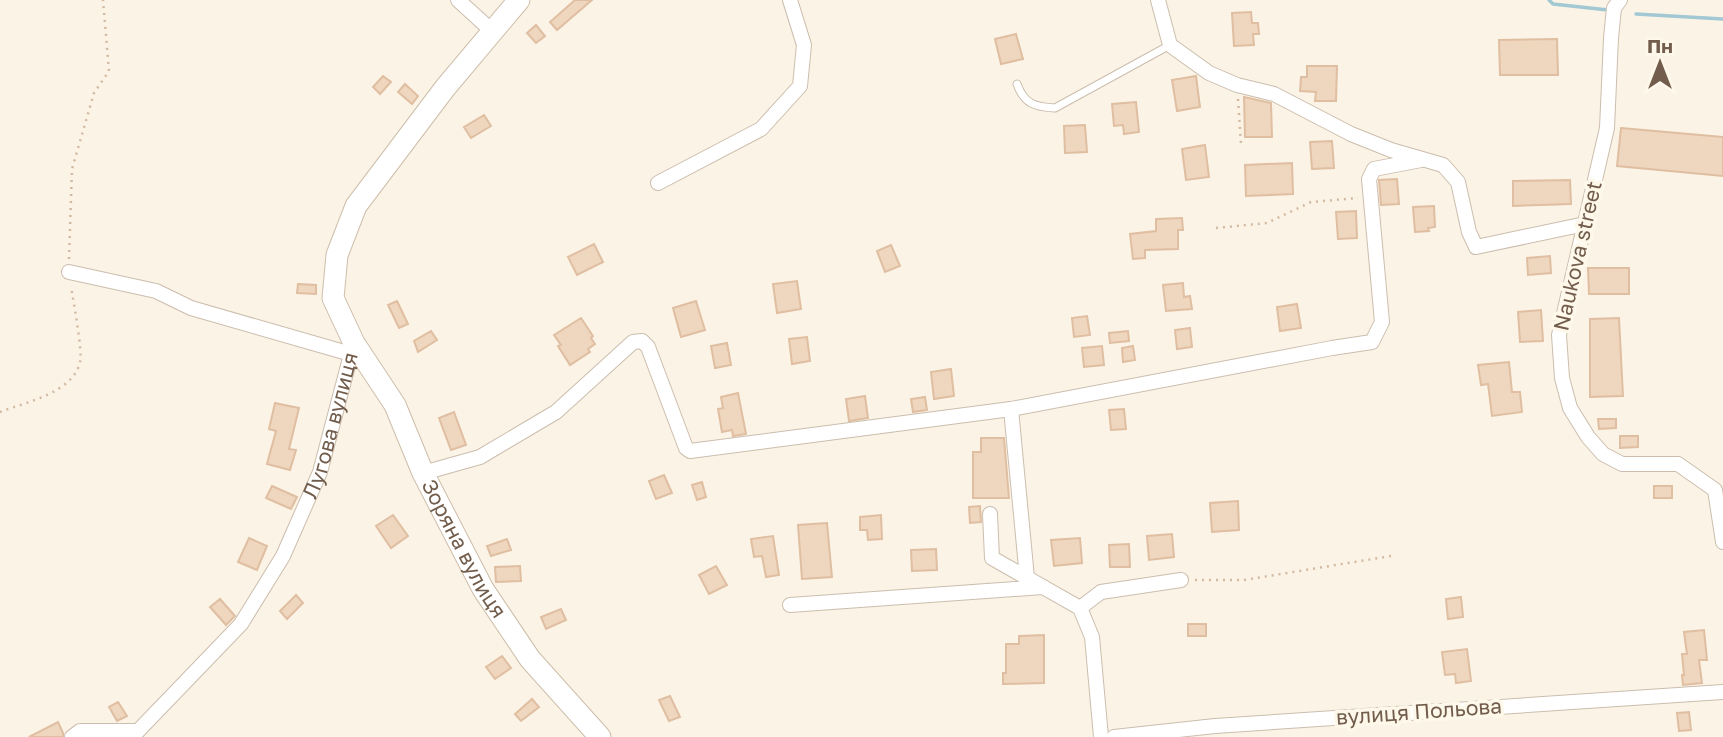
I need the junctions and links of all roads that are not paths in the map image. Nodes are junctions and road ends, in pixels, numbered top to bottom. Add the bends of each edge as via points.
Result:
1 (458, 0) edge
2 (519, 0) edge
3 (790, 0) edge
4 (1158, 0) edge
5 (1620, 0) edge
6 (492, 32) junction
7 (1170, 45) junction
8 (1017, 84) dead end
9 (1421, 160) junction
10 (658, 183) dead end
11 (1585, 224) junction
12 (69, 272) road end
13 (353, 348) junction
14 (1011, 409) junction
15 (423, 473) junction
16 (990, 514) dead end
17 (1723, 542) edge
18 (1027, 578) junction
19 (1181, 580) road end
20 (1044, 587) junction
21 (790, 605) dead end
22 (1080, 608) junction
23 (1723, 692) edge
24 (139, 734) edge
25 (72, 737) edge
26 (600, 737) edge
27 (1101, 737) edge
28 (1114, 737) edge

1 - 6 street
2 - 6 street, Лугова вулиця
3 - 10 street via 804,45 800,86 761,129
4 - 7 street
5 - 11 street, Naukova street via 1614,8 1607,128
6 - 13 street, Лугова вулиця via 356,206 337,255 334,298
7 - 8 lane via 1055,108 1037,107 1021,95
7 - 9 street via 1209,73 1274,94 1351,134
9 - 11 street via 1443,165 1458,182 1476,247
9 - 14 street via 1374,169 1369,179 1382,322 1372,342
11 - 17 street, Naukova street via 1559,335 1570,408 1603,454 1622,464 1678,464 1715,490
12 - 13 street via 156,290 191,307
13 - 15 street, Зоряна вулиця via 395,405
13 - 24 street, Лугова вулиця via 320,472 284,556 241,624
14 - 15 street via 690,451 642,341 633,342 556,412 480,457
14 - 18 street
15 - 26 street, Зоряна вулиця via 490,599 530,659
16 - 18 street via 992,558
18 - 20 street
19 - 22 street via 1101,592
20 - 21 street
20 - 22 street
22 - 27 street via 1092,637
23 - 28 street, вулиця Польова via 1214,726
24 - 25 street, Лугова вулиця via 80,731

